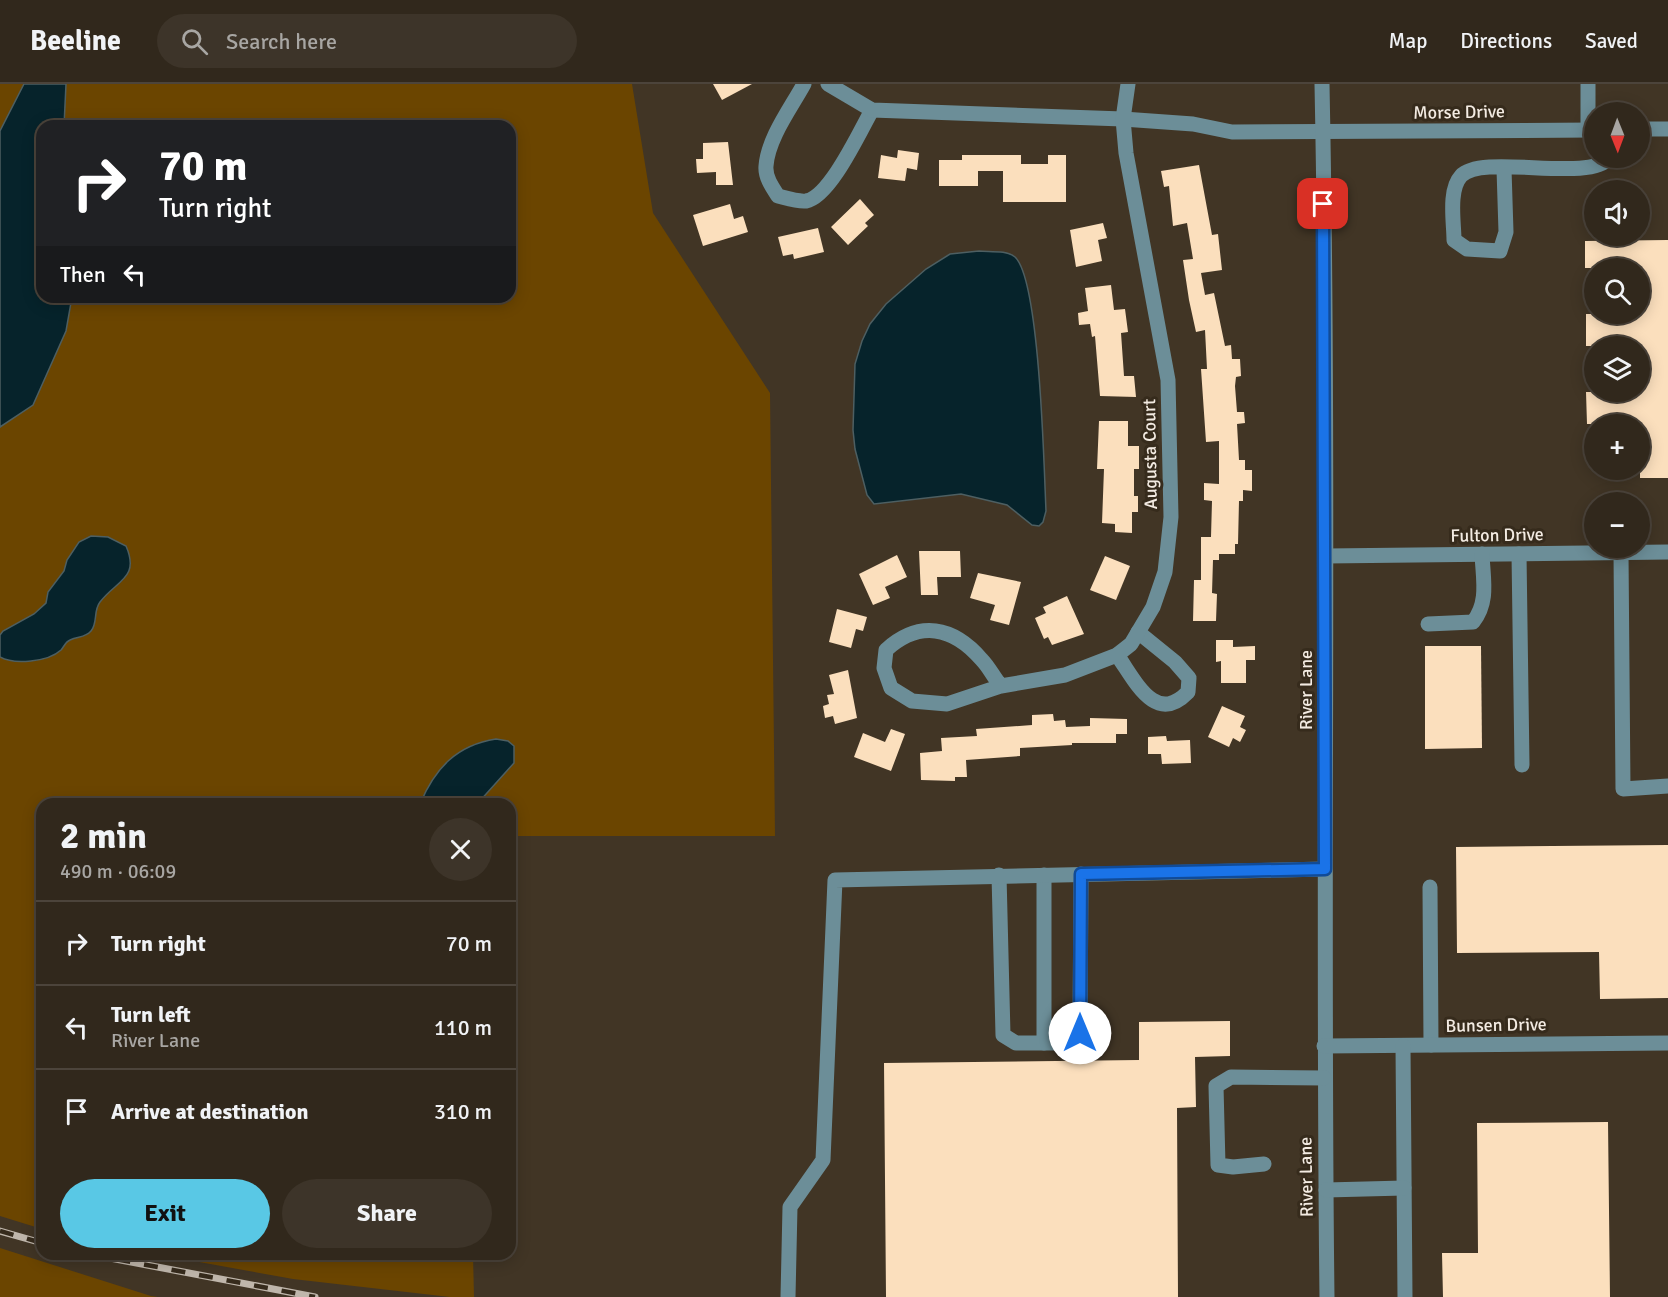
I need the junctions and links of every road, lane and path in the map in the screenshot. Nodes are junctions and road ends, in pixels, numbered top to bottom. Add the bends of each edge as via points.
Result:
1 (804, 84) edge
2 (828, 84) edge
3 (1128, 84) edge
4 (1322, 84) edge
5 (1587, 84) edge
6 (1589, 102) edge
7 (872, 110) junction
8 (1123, 120) junction
9 (1650, 129) edge
10 (1668, 129) edge
11 (1584, 130) edge
12 (1323, 133) junction
13 (1584, 167) edge
14 (1504, 169) junction
15 (1650, 552) edge
16 (1668, 552) edge
17 (1584, 553) edge
18 (1482, 554) junction
19 (1519, 554) junction
20 (1326, 556) junction
21 (1621, 558) edge
22 (1428, 624) dead end
23 (1138, 632) junction
24 (1118, 655) junction
25 (1000, 686) junction
26 (1522, 765) dead end
27 (1668, 786) edge
28 (1325, 869) junction
29 (1081, 874) junction
30 (999, 875) junction
31 (1044, 875) junction
32 (1430, 887) dead end
33 (1044, 1043) junction
34 (1668, 1043) edge
35 (1431, 1045) junction
36 (1324, 1046) junction
37 (1403, 1046) junction
38 (1324, 1077) junction
39 (1264, 1164) dead end
40 (1404, 1188) junction
41 (1326, 1190) junction
42 (788, 1297) edge
43 (1328, 1297) edge
44 (1405, 1297) edge

1 - 7 street via 771,147 765,167 768,182 778,196 805,201 816,196 828,184
2 - 7 street
3 - 8 street, Augusta Court
4 - 12 street, River Lane
5 - 6 street
7 - 8 street, Morse Drive
8 - 12 street, Morse Drive via 1193,124 1232,132
8 - 23 street, Augusta Court via 1168,381 1171,517 1165,572 1153,607
9 - 10 street
11 - 12 street, Morse Drive
12 - 20 street, River Lane
13 - 14 street
14 - 14 street via 1472,169 1460,177 1454,192 1454,240 1467,249 1500,251 1506,232
15 - 16 street, Fulton Drive
17 - 19 street, Fulton Drive
18 - 19 street, Fulton Drive
18 - 20 street, Fulton Drive
18 - 22 street via 1484,601 1480,613 1473,622
19 - 26 street
20 - 28 street, River Lane
21 - 27 street via 1623,789
23 - 24 street, Augusta Court
23 - 24 street via 1189,678 1188,692 1179,701 1163,705 1148,698
24 - 25 street, Augusta Court via 1065,675
25 - 25 street, Augusta Court via 984,661 962,640 943,632 918,630 900,637 886,650 884,668 891,688 912,701 947,704
28 - 29 street
28 - 36 street, River Lane
29 - 31 street
29 - 33 street via 1080,1033 1071,1043
30 - 31 street
30 - 33 street via 1003,1035 1016,1043
30 - 42 street via 834,879 823,1160 790,1207
31 - 33 street
32 - 35 street
34 - 35 street, Bunsen Drive
35 - 37 street, Bunsen Drive
36 - 37 street, Bunsen Drive
36 - 38 street, River Lane
37 - 40 street
38 - 39 street via 1231,1077 1216,1086 1218,1165
38 - 41 street, River Lane
40 - 41 street
40 - 44 street
41 - 43 street, River Lane

